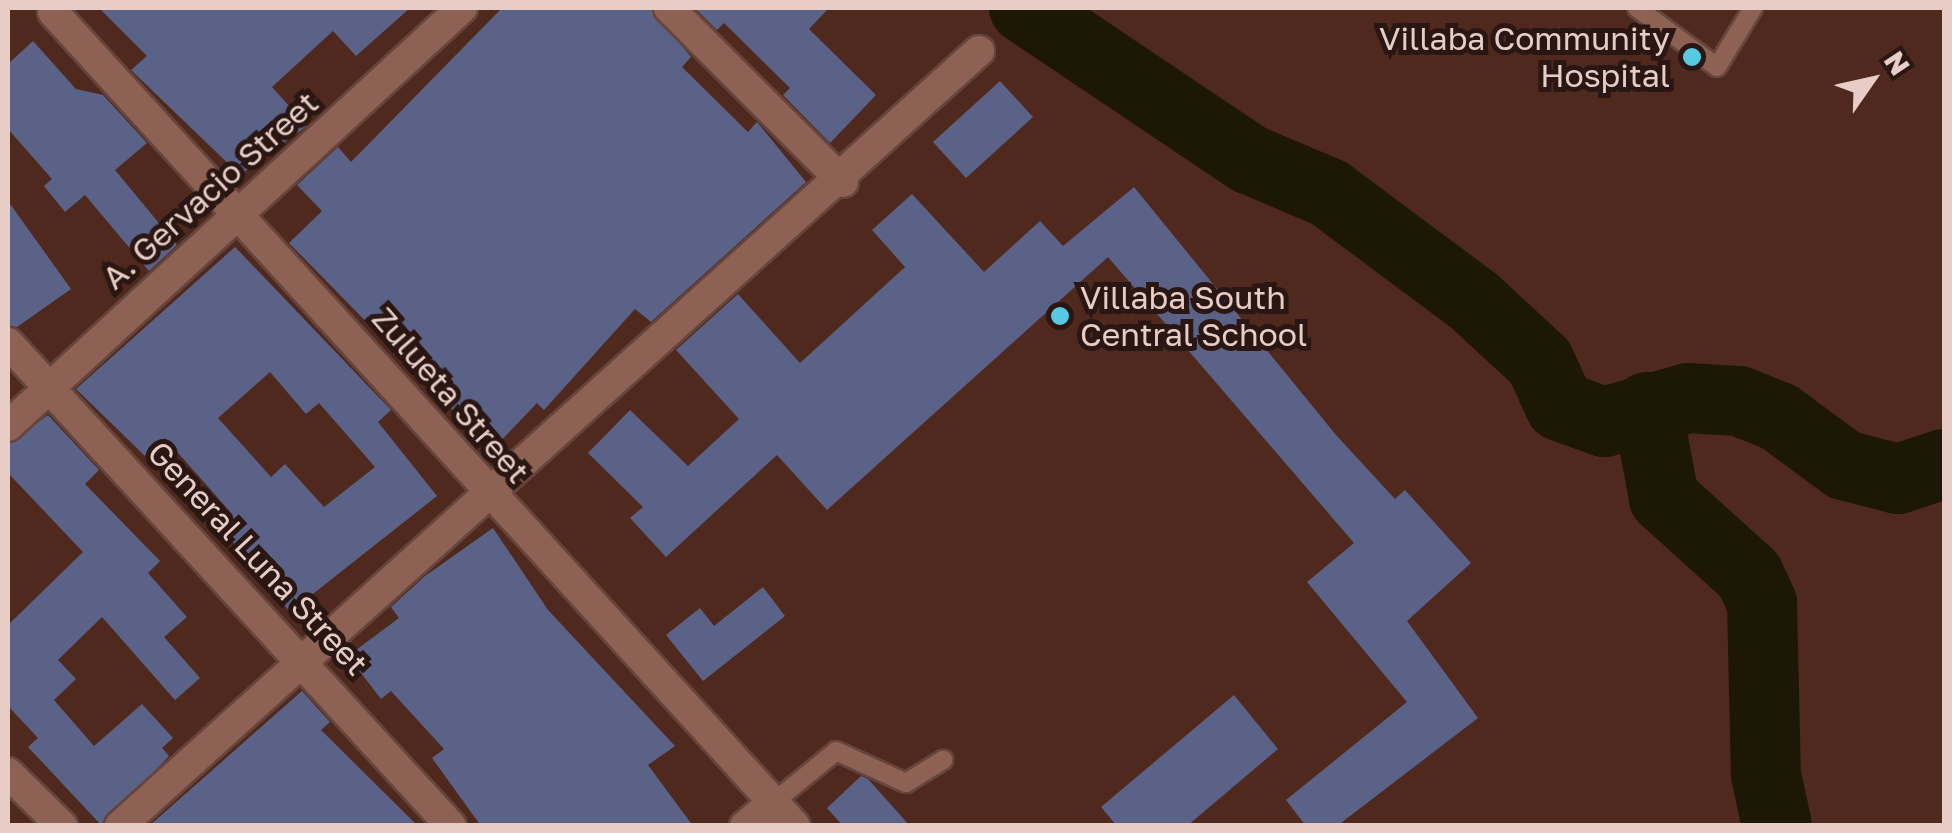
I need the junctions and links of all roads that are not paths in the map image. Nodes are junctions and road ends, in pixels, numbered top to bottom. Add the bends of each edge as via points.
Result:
1 (462, 8) edge
2 (669, 8) edge
3 (1638, 8) edge
4 (1753, 8) edge
5 (53, 12) dead end
6 (980, 50) dead end
7 (843, 182) junction
8 (240, 209) junction
9 (8, 343) edge
10 (50, 384) junction
11 (8, 426) edge
12 (491, 495) junction
13 (304, 656) junction
14 (943, 760) dead end
15 (8, 773) edge
16 (774, 802) junction
17 (62, 826) edge
18 (120, 826) edge
19 (451, 826) edge
20 (744, 826) edge
21 (795, 826) edge

1 - 8 street, A. Gervacio Street
2 - 7 street
3 - 4 lane via 1717,67
5 - 8 street, Zulueta Street
6 - 7 street
7 - 12 street
8 - 10 street, A. Gervacio Street
8 - 12 street, Zulueta Street
9 - 10 street, General Luna Street
10 - 11 street, A. Gervacio Street
10 - 13 street, General Luna Street
12 - 13 street
12 - 16 street, Zulueta Street
13 - 18 street
13 - 19 street, General Luna Street
14 - 16 lane via 906,783 836,752
15 - 17 street
16 - 20 street
16 - 21 street, Zulueta Street

